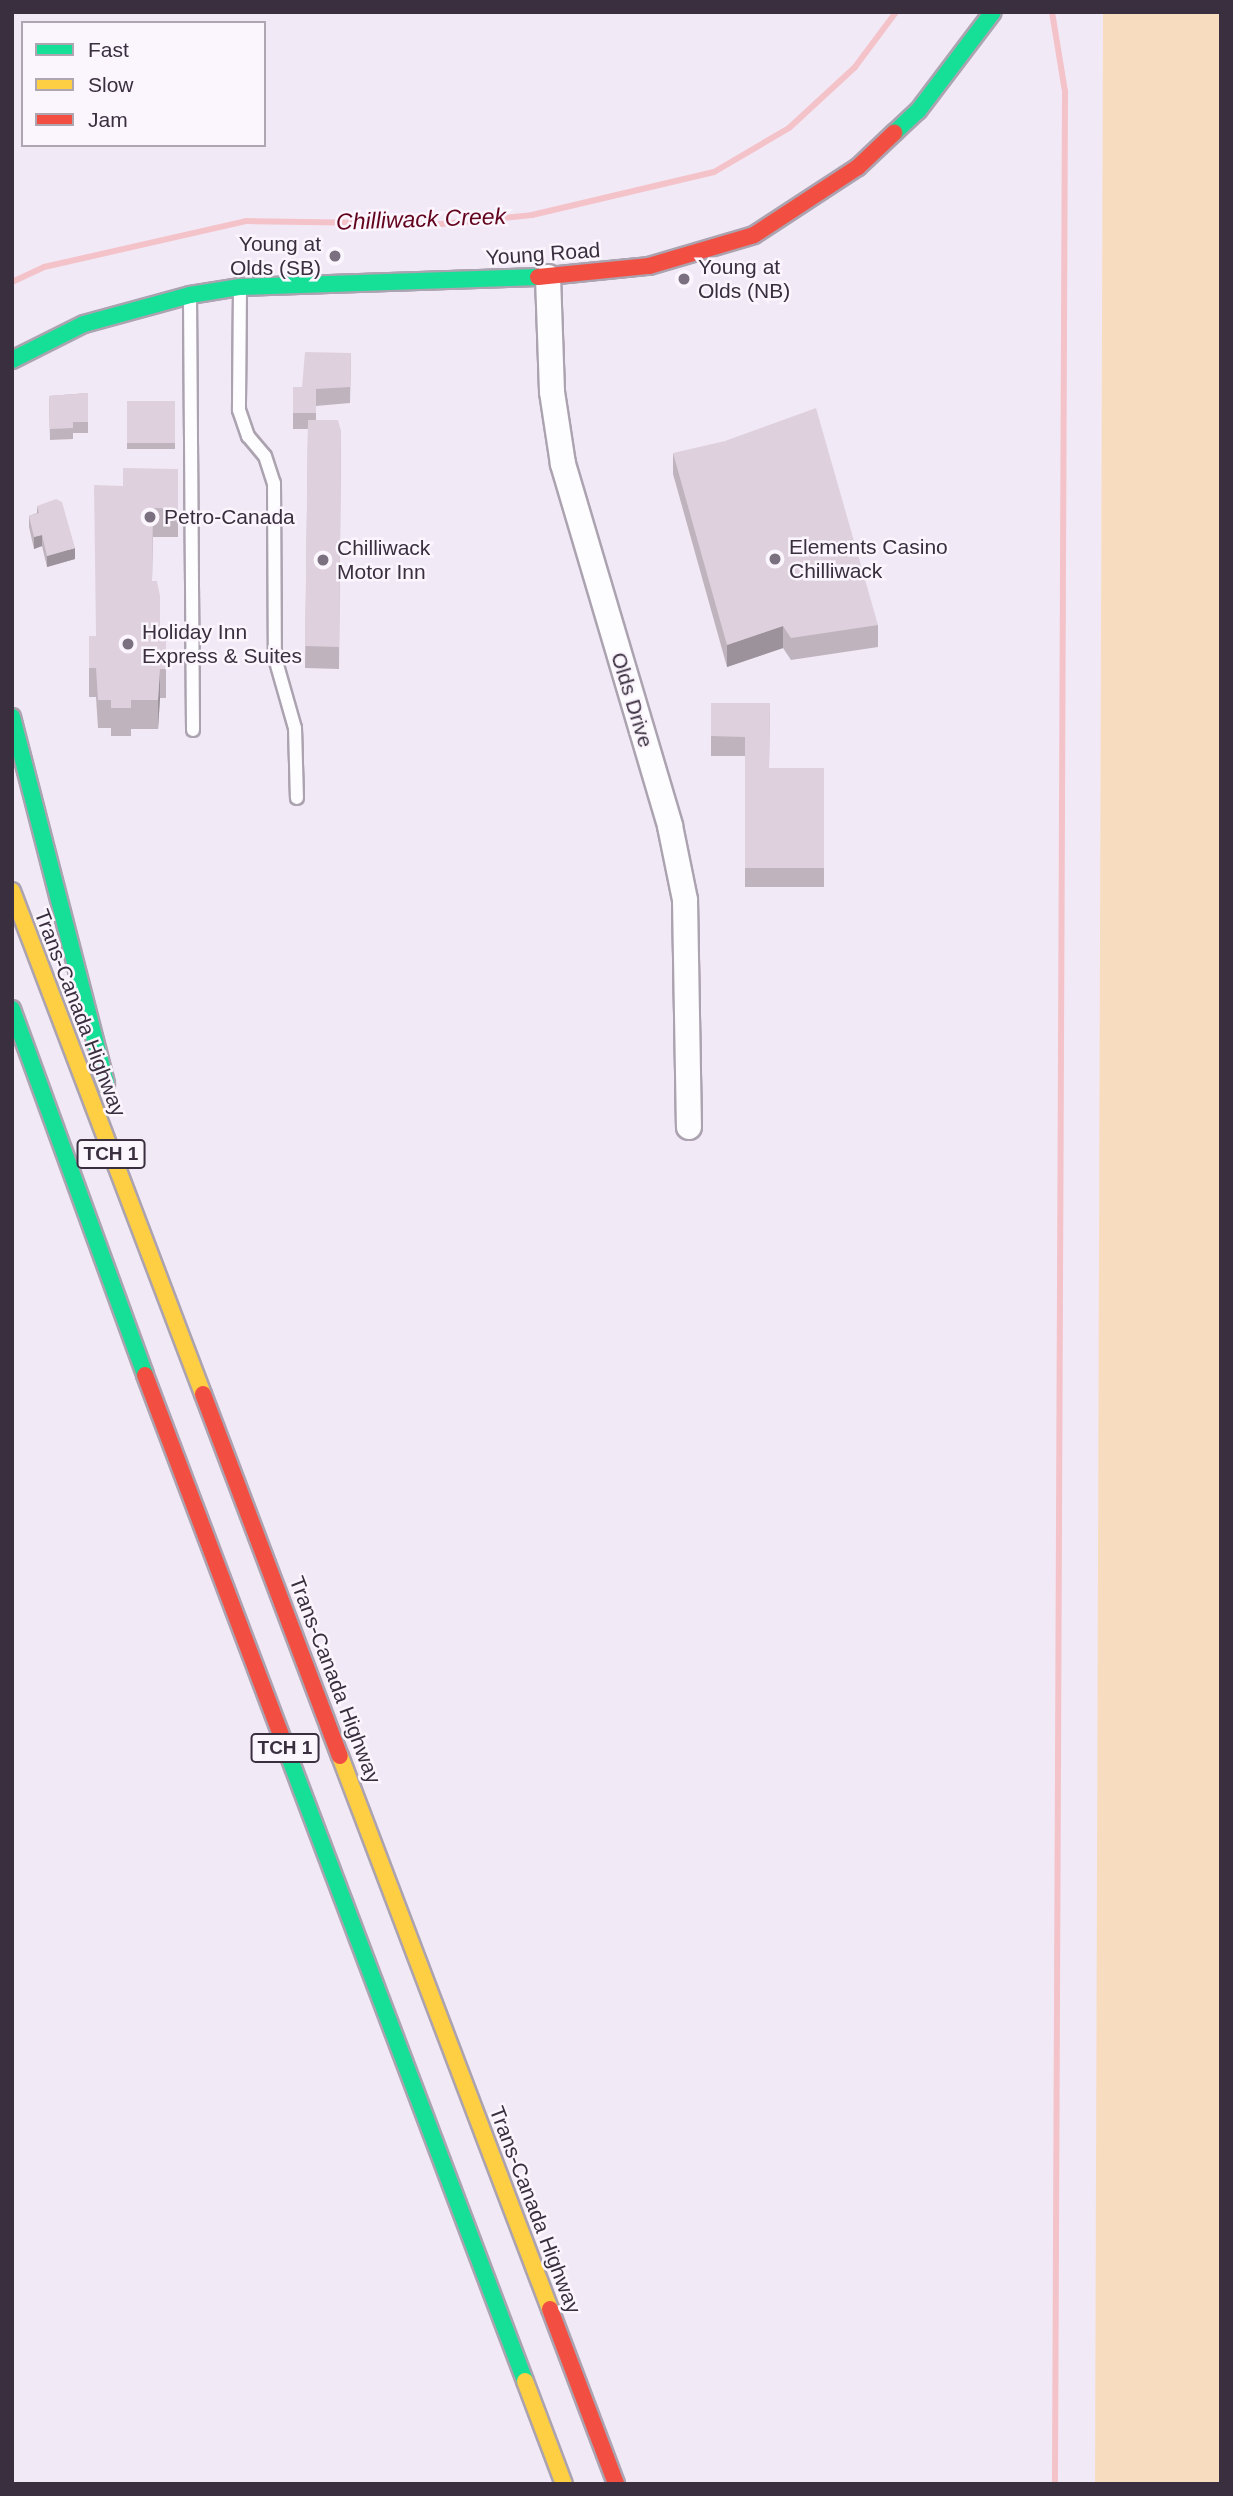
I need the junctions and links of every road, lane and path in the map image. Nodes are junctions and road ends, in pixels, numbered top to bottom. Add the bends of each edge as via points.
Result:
1 (993, 12) edge
2 (548, 277) junction
3 (240, 287) junction
4 (190, 295) junction
5 (12, 360) edge
6 (12, 717) edge
7 (193, 730) dead end
8 (297, 798) dead end
9 (12, 891) edge
10 (12, 1009) edge
11 (12, 1062) edge
12 (689, 1127) dead end
13 (213, 1415) junction
14 (166, 1432) junction
15 (564, 2484) edge
16 (616, 2484) edge

1 - 2 main road, Young Road via 918,111 858,167 754,235 649,266
2 - 3 main road, Young Road
2 - 12 street, Olds Drive via 552,392 563,464 670,826 685,900
3 - 4 main road, Young Road
3 - 8 lane via 239,410 248,436 265,456 274,483 275,658 295,728
4 - 5 main road, Young Road via 84,324
4 - 7 lane
6 - 13 main road via 116,1122 175,1288
9 - 13 main road, Trans-Canada Highway / TCH 1
10 - 14 main road, TCH 1
11 - 14 main road
13 - 16 main road, Trans-Canada Highway / TCH 1
14 - 15 main road, TCH 1

